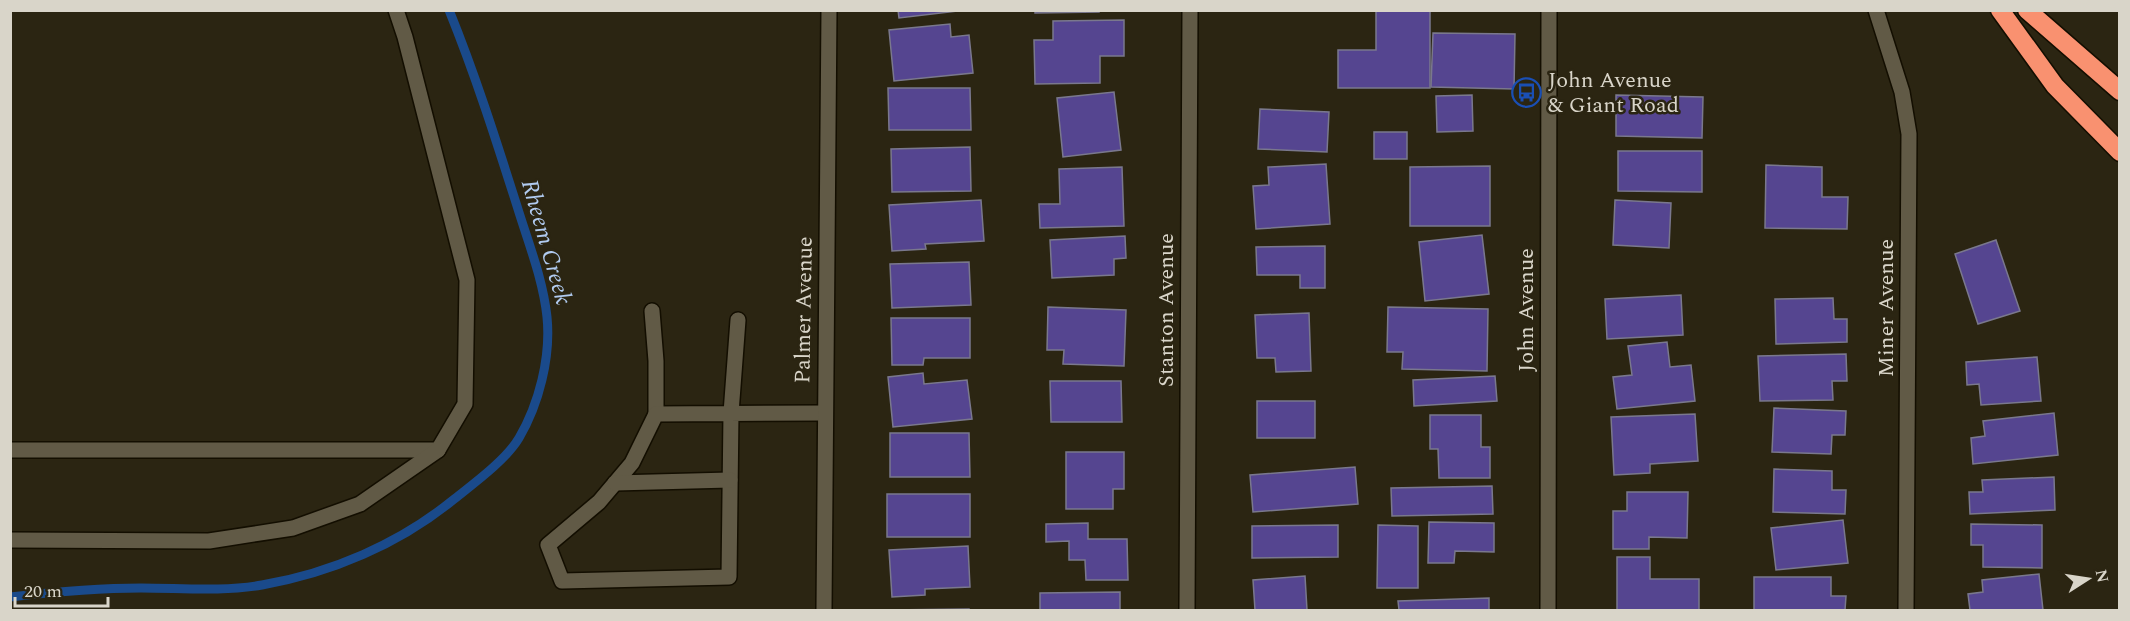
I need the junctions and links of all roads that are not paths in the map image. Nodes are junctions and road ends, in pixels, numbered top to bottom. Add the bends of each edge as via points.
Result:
1 (396, 10) edge
2 (829, 10) edge
3 (1190, 10) edge
4 (1549, 10) edge
5 (1876, 10) edge
6 (2000, 10) edge
7 (2027, 10) edge
8 (2120, 91) edge
9 (2120, 152) edge
10 (652, 311) dead end
11 (738, 320) dead end
12 (825, 413) junction
13 (656, 414) junction
14 (731, 414) junction
15 (10, 450) edge
16 (438, 450) junction
17 (730, 480) junction
18 (615, 483) junction
19 (10, 540) edge
20 (824, 610) edge
21 (1187, 610) edge
22 (1548, 610) edge
23 (1906, 610) edge

1 - 16 street via 467,280 465,404
2 - 12 street, Palmer Avenue
3 - 21 street, Stanton Avenue
4 - 22 street, John Avenue
5 - 23 street, Miner Avenue via 1902,92 1909,134
6 - 9 highway via 2055,86
7 - 8 highway
10 - 13 street
11 - 14 street
12 - 14 street
12 - 20 street, Palmer Avenue
13 - 14 street
13 - 18 street via 632,464
14 - 17 street
15 - 16 street
16 - 19 street via 360,504 293,528 209,541
17 - 18 street
17 - 18 street via 729,577 562,581 548,545 599,502

